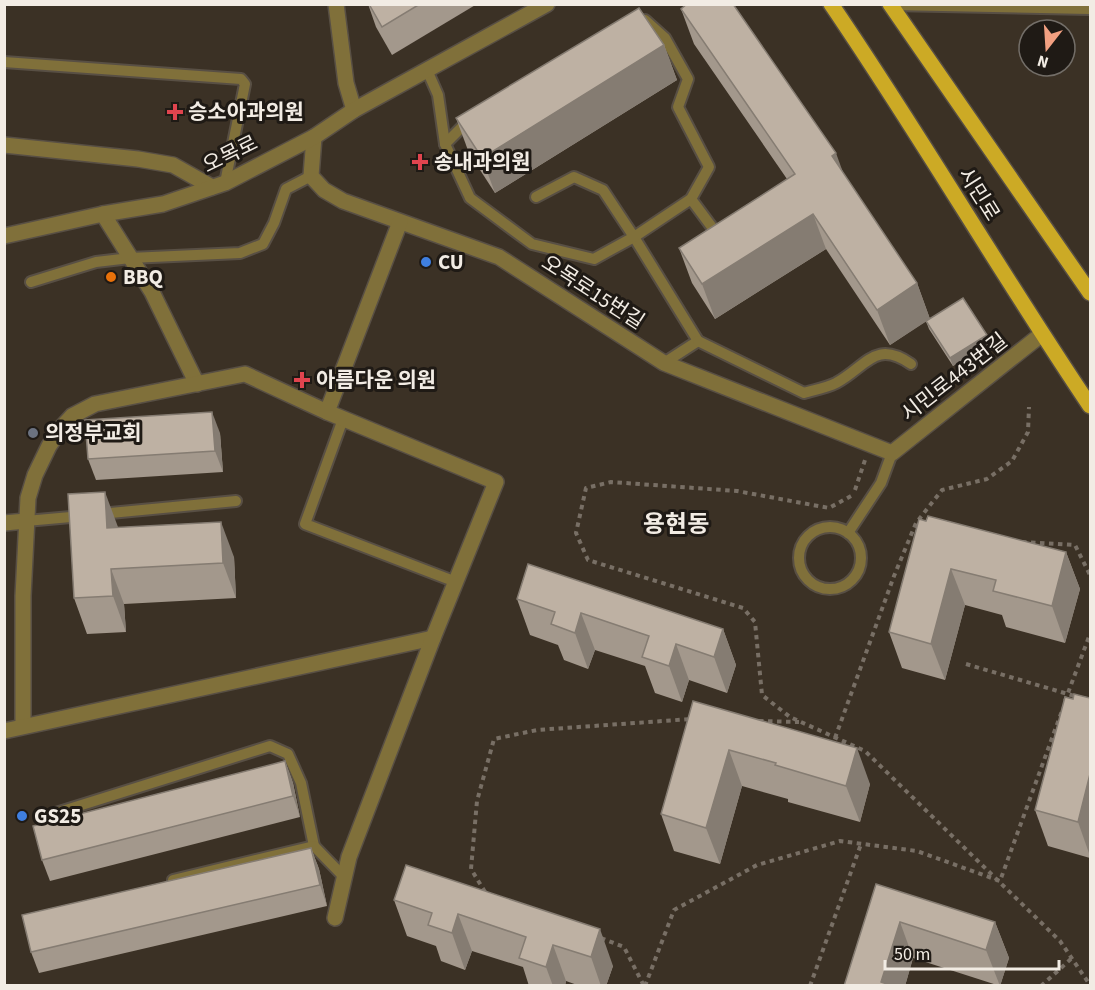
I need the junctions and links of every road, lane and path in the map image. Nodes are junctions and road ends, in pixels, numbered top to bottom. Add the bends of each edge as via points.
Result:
1 (336, 4) edge
2 (547, 4) edge
3 (831, 4) edge
4 (891, 5) edge
5 (1090, 9) edge
6 (635, 25) edge
7 (4, 62) edge
8 (427, 70) junction
9 (354, 110) junction
10 (481, 112) edge
11 (314, 137) junction
12 (445, 144) junction
13 (4, 145) edge
14 (311, 176) junction
15 (219, 185) junction
16 (536, 197) dead end
17 (691, 199) junction
18 (103, 214) junction
19 (400, 222) junction
20 (4, 236) edge
21 (634, 237) junction
22 (724, 243) edge
23 (130, 258) junction
24 (31, 282) dead end
25 (1090, 293) edge
26 (1042, 334) junction
27 (698, 341) junction
28 (664, 363) junction
29 (911, 364) dead end
30 (197, 384) junction
31 (1090, 406) edge
32 (1029, 407) dead end
33 (327, 412) junction
34 (343, 418) junction
35 (870, 444) junction
36 (892, 453) junction
37 (236, 501) dead end
38 (26, 521) junction
39 (4, 523) edge
40 (848, 533) junction
41 (909, 542) junction
42 (920, 542) edge
43 (1012, 542) edge
44 (1090, 574) edge
45 (456, 582) junction
46 (1090, 634) edge
47 (433, 638) junction
48 (966, 664) dead end
49 (1068, 694) junction
50 (1079, 697) edge
51 (695, 719) edge
52 (749, 720) edge
53 (803, 723) junction
54 (23, 726) junction
55 (4, 731) edge
56 (835, 738) junction
57 (56, 813) dead end
58 (861, 844) junction
59 (314, 846) junction
60 (345, 878) junction
61 (1000, 880) junction
62 (167, 881) edge
63 (494, 896) edge
64 (335, 918) dead end
65 (591, 934) edge
66 (1072, 958) junction
67 (1090, 985) edge
68 (644, 986) edge
69 (810, 986) edge
70 (1041, 986) edge

1 - 9 street via 346,83
2 - 8 street, 오목로
3 - 26 main road, 시민로
4 - 5 lane
4 - 25 main road, 시민로
6 - 17 lane via 645,20 665,38 688,79 678,106 709,167
7 - 15 lane via 241,79 245,84
8 - 9 street, 오목로
8 - 12 lane via 438,95
9 - 11 street, 오목로
10 - 12 lane
11 - 14 street
11 - 15 street, 오목로
12 - 21 lane via 470,198 532,244 594,259
13 - 15 street via 174,165
14 - 19 street, 오목로15번길 via 324,190 344,201
14 - 23 lane via 286,189 263,244 240,253
15 - 18 street, 오목로 via 163,204
16 - 21 lane via 574,177 603,190
17 - 21 lane
17 - 22 lane
18 - 20 street, 오목로
18 - 23 street
19 - 28 street, 오목로15번길 via 499,257
19 - 33 street
21 - 27 lane
23 - 24 lane via 96,262
23 - 30 street via 152,292
26 - 31 main road, 시민로
26 - 36 street, 시민로443번길
27 - 28 lane
27 - 29 lane via 804,393 836,383 877,354 897,354
28 - 35 street, 오목로15번길
30 - 33 street via 245,374
30 - 38 street via 95,404 72,416 49,446 35,475
32 - 41 path via 1028,432 1012,461 987,478 942,490 916,524
33 - 34 street
34 - 45 street via 496,482
34 - 45 lane via 305,525
35 - 36 street, 오목로15번길
35 - 53 path via 853,496 829,508 737,491 611,482 586,488 576,533 588,560 743,608 755,622 762,695
36 - 40 lane via 881,483
37 - 38 lane
38 - 39 street
38 - 54 street
40 - 40 lane via 838,528 817,530 802,545 800,565 811,583 829,590 848,584 855,577 860,548
41 - 42 path
41 - 56 path
43 - 44 path via 1075,545
45 - 47 street
46 - 49 path
47 - 54 street
47 - 60 street via 349,857
48 - 49 path
49 - 50 path
49 - 61 path
51 - 63 path via 537,730 494,739 477,801 471,869 483,892
52 - 53 path
53 - 56 path
54 - 55 street
56 - 61 path via 865,751
57 - 59 lane via 270,746 288,754 301,783
58 - 61 path via 917,851
58 - 68 path via 840,841 758,865 674,910
58 - 69 path
59 - 60 lane
59 - 62 lane
60 - 64 street
61 - 66 path
65 - 68 path via 624,947
66 - 67 path
66 - 70 path

